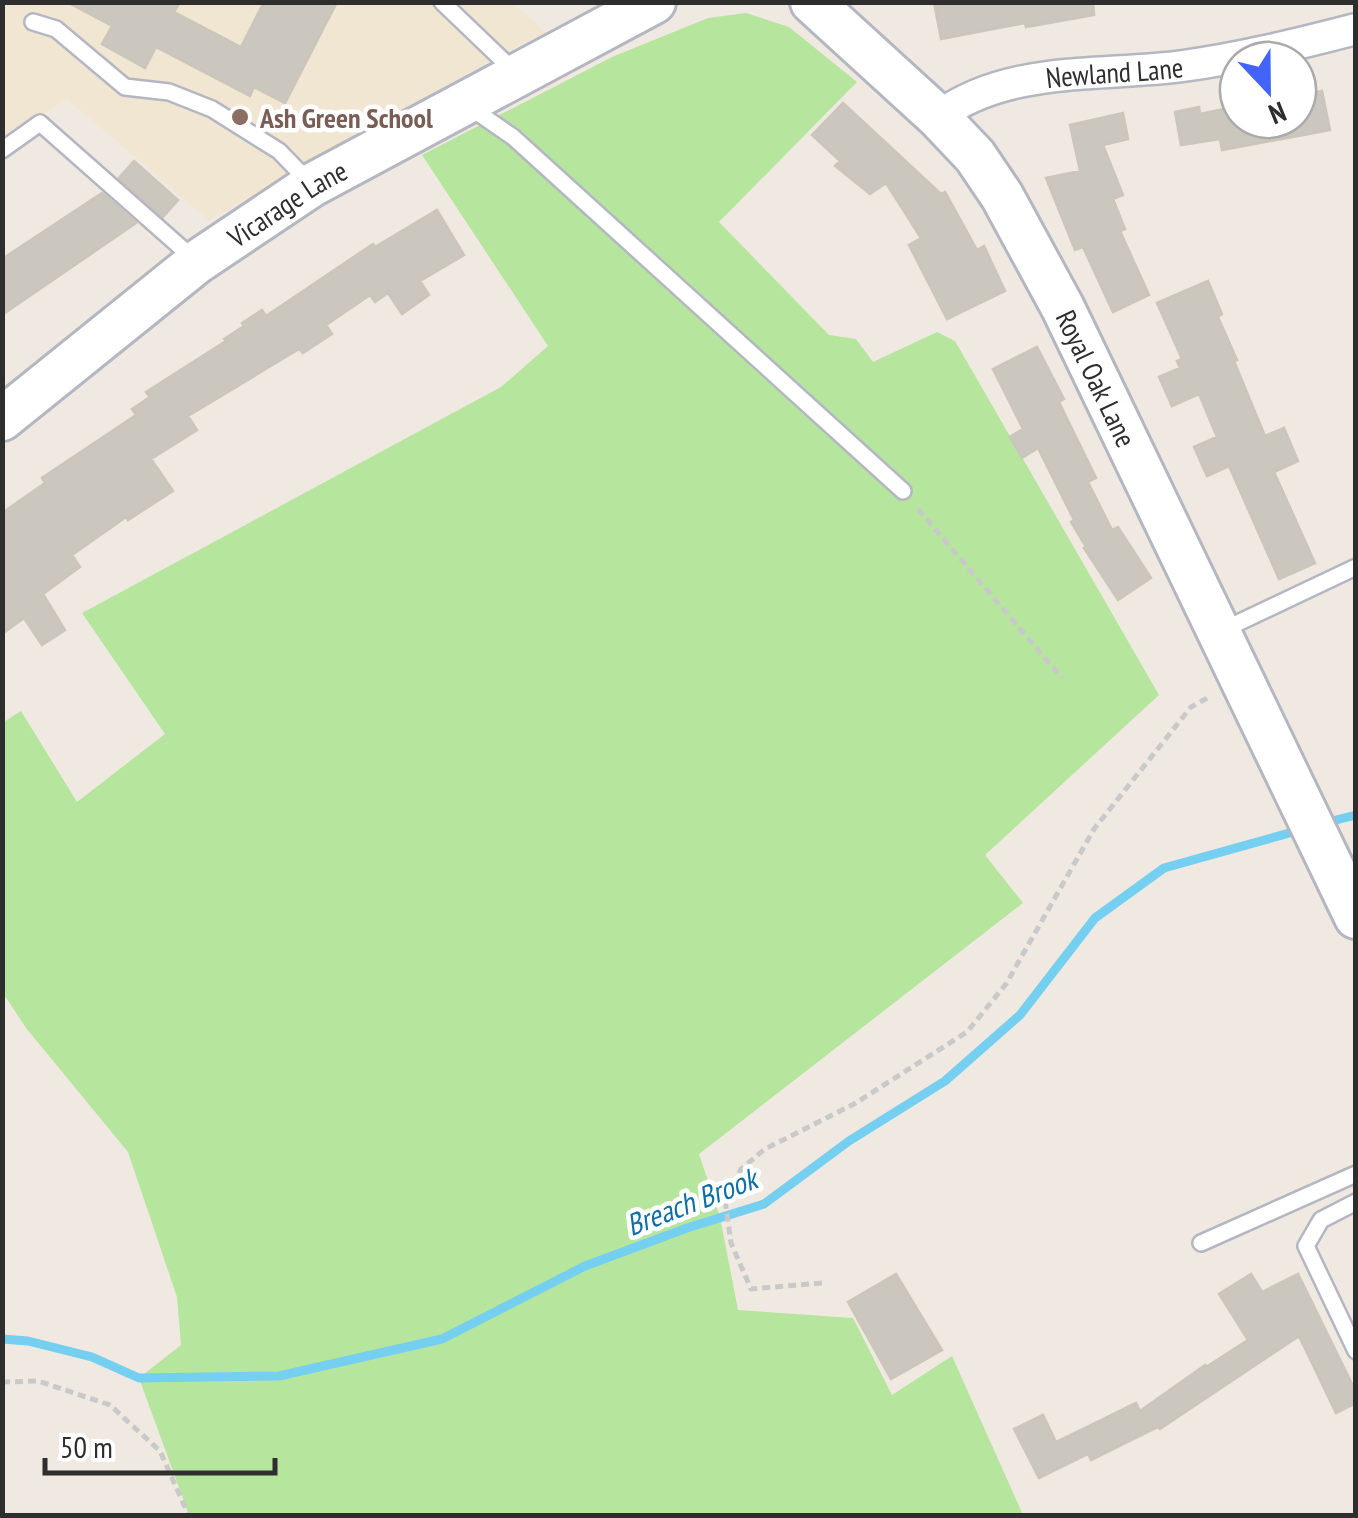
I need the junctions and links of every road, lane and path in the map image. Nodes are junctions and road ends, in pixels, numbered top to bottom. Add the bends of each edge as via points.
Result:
1 (442, 2) edge
2 (654, 2) edge
3 (812, 2) edge
4 (34, 22) dead end
5 (1356, 29) edge
6 (517, 74) junction
7 (463, 102) junction
8 (938, 117) junction
9 (2, 150) edge
10 (312, 185) junction
11 (197, 262) junction
12 (2, 419) edge
13 (903, 491) joint
14 (1356, 567) edge
15 (1219, 632) junction
16 (1062, 678) dead end
17 (1242, 679) junction
18 (1356, 917) edge
19 (1356, 1174) edge
20 (1356, 1202) edge
21 (1201, 1242) dead end
22 (822, 1284) dead end
23 (1356, 1350) edge
24 (2, 1382) edge
25 (189, 1516) edge

1 - 6 lane
2 - 6 street, Vicarage Lane
3 - 8 street, Royal Oak Lane
4 - 10 lane via 56,29 125,87 170,92 212,109 279,151
5 - 8 street, Newland Lane via 1180,66 1019,82 962,100
6 - 7 street, Vicarage Lane
7 - 10 street, Vicarage Lane
7 - 13 lane via 513,137
8 - 15 street, Royal Oak Lane via 975,156 1029,242
9 - 11 lane via 40,123
10 - 11 street, Vicarage Lane
11 - 12 street, Vicarage Lane
13 - 16 path
14 - 15 lane
15 - 17 street, Royal Oak Lane
17 - 18 street, Royal Oak Lane
17 - 22 path via 1191,706 1094,829 1006,984 967,1032 741,1169 725,1200 731,1243 751,1288
19 - 21 lane
20 - 23 lane via 1322,1220 1306,1246
24 - 25 path via 38,1382 110,1405 160,1451

